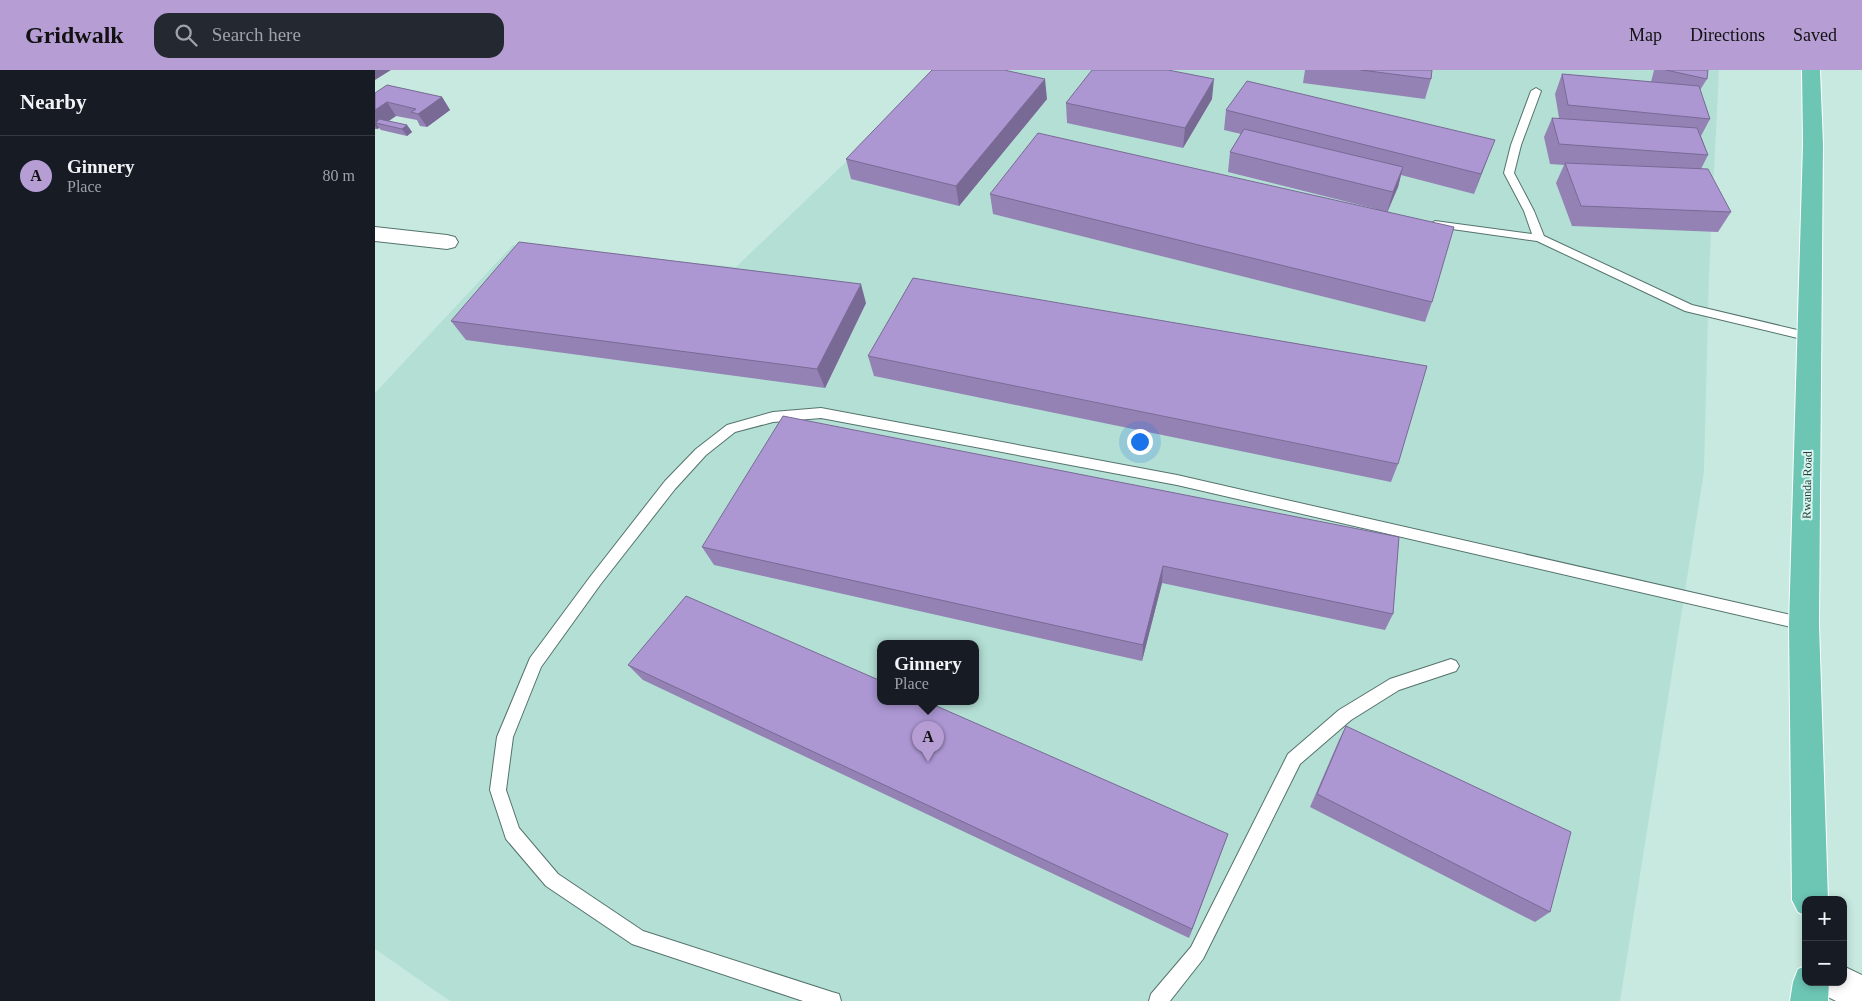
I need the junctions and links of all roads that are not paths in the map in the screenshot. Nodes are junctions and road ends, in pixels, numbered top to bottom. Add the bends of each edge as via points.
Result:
1 (1811, 70) edge
2 (1536, 91) dead end
3 (1422, 222) edge
4 (375, 234) edge
5 (1539, 238) junction
6 (447, 242) dead end
7 (1810, 337) junction
8 (1804, 624) junction
9 (1451, 666) dead end
10 (1810, 896) edge
11 (1811, 986) edge
12 (1845, 986) edge
13 (1862, 994) edge
14 (832, 1001) edge
15 (1158, 1001) edge
16 (1809, 1001) edge

1 - 7 highway, Rwanda Road
2 - 5 lane via 1509,173
3 - 5 lane
4 - 6 street
5 - 7 lane via 1689,308
7 - 8 highway, Rwanda Road
8 - 10 highway, Rwanda Road
8 - 14 lane via 1177,480 821,413 773,417 731,428 701,452 670,485 535,662 505,737 498,790 513,833 551,880 638,938
9 - 15 lane via 1395,684 1345,715 1294,759 1197,953
11 - 16 highway
12 - 13 street

